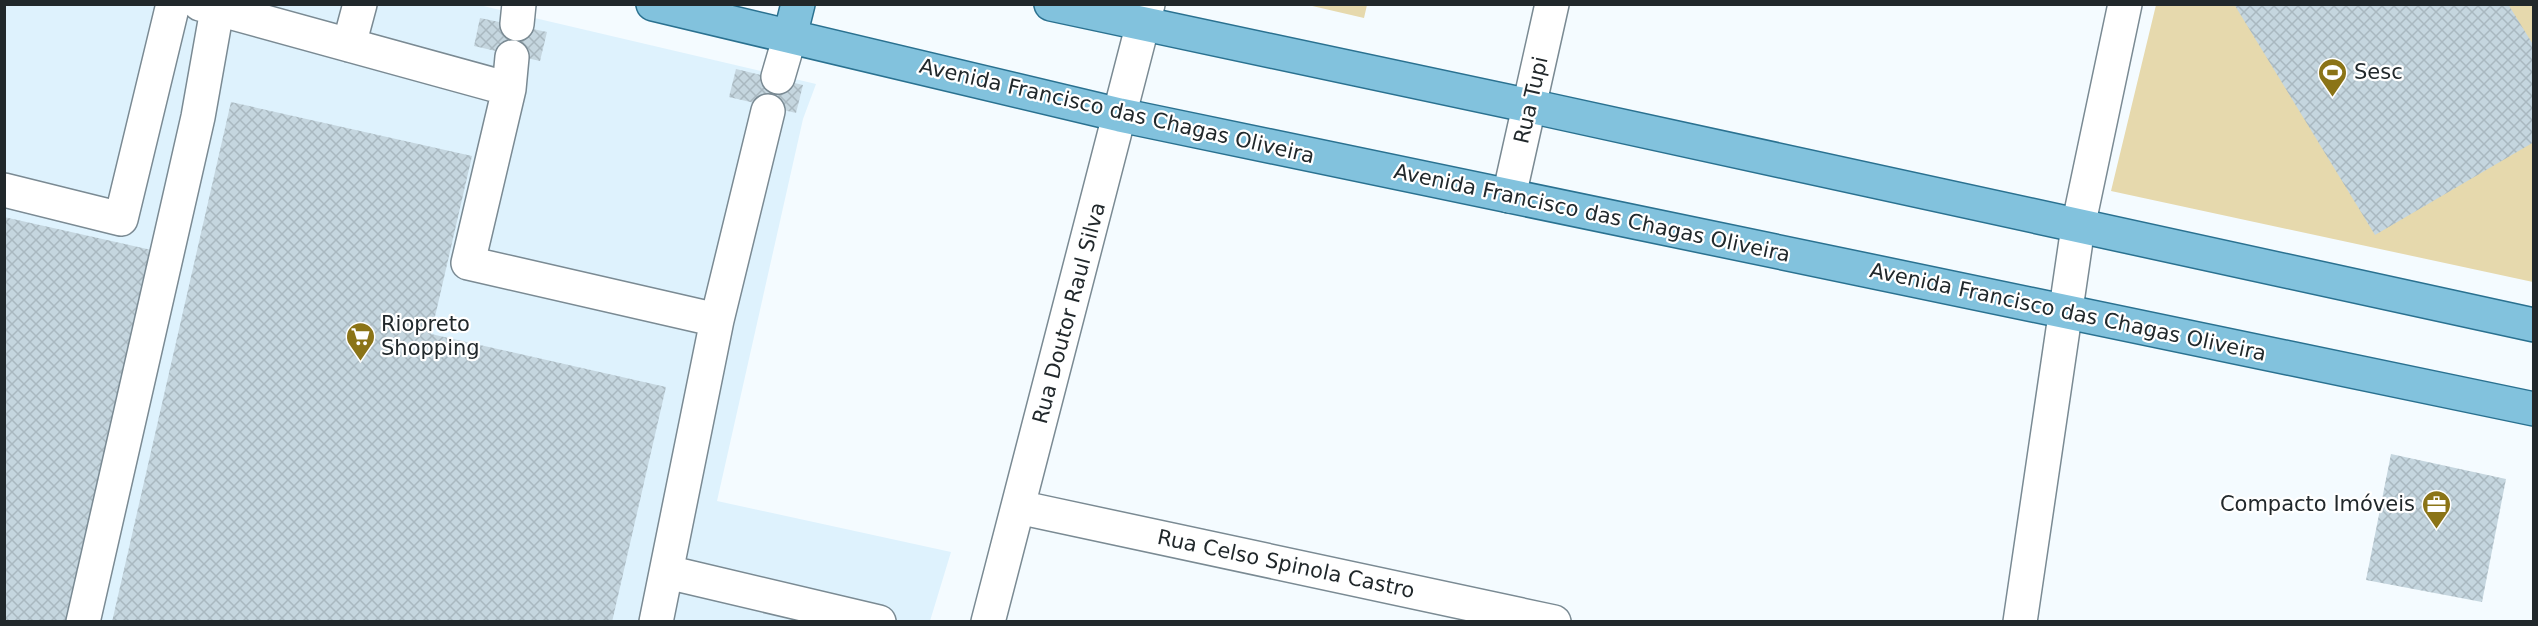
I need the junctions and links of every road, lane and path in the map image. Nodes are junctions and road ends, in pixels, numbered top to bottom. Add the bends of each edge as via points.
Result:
1 (173, 4) edge
2 (360, 4) edge
3 (653, 4) edge
4 (798, 4) edge
5 (1051, 4) edge
6 (1552, 4) edge
7 (2125, 4) edge
8 (212, 6) edge
9 (1146, 14) edge
10 (790, 36) junction
11 (349, 45) junction
12 (512, 57) dead end
13 (778, 77) dead end
14 (509, 89) junction
15 (1530, 106) junction
16 (768, 111) dead end
17 (1120, 115) junction
18 (4, 190) edge
19 (1509, 196) junction
20 (2078, 227) junction
21 (2064, 311) junction
22 (717, 320) junction
23 (2534, 325) edge
24 (2534, 409) edge
25 (1018, 507) junction
26 (667, 572) junction
27 (83, 621) edge
28 (656, 621) edge
29 (879, 621) edge
30 (988, 621) edge
31 (1554, 621) edge
32 (2020, 621) edge

1 - 18 street via 121,219
2 - 11 street
3 - 10 main road, Avenida Francisco das Chagas Oliveira
4 - 10 main road
5 - 9 main road
6 - 15 street, Rua Tupi
7 - 20 street
8 - 11 street
8 - 27 street via 198,117
9 - 15 main road
9 - 17 street, Rua Doutor Raul Silva
10 - 13 street
10 - 17 main road, Avenida Francisco das Chagas Oliveira
11 - 14 street
12 - 14 street
14 - 22 street via 468,263
15 - 19 street, Rua Tupi
15 - 20 main road
16 - 22 street
17 - 19 main road, Avenida Francisco das Chagas Oliveira
17 - 25 street, Rua Doutor Raul Silva
19 - 21 main road, Avenida Francisco das Chagas Oliveira
20 - 21 street
20 - 23 main road
21 - 24 main road, Avenida Francisco das Chagas Oliveira
21 - 32 street
22 - 26 street
25 - 30 street, Rua Doutor Raul Silva
25 - 31 street, Rua Celso Spinola Castro
26 - 28 street
26 - 29 street

